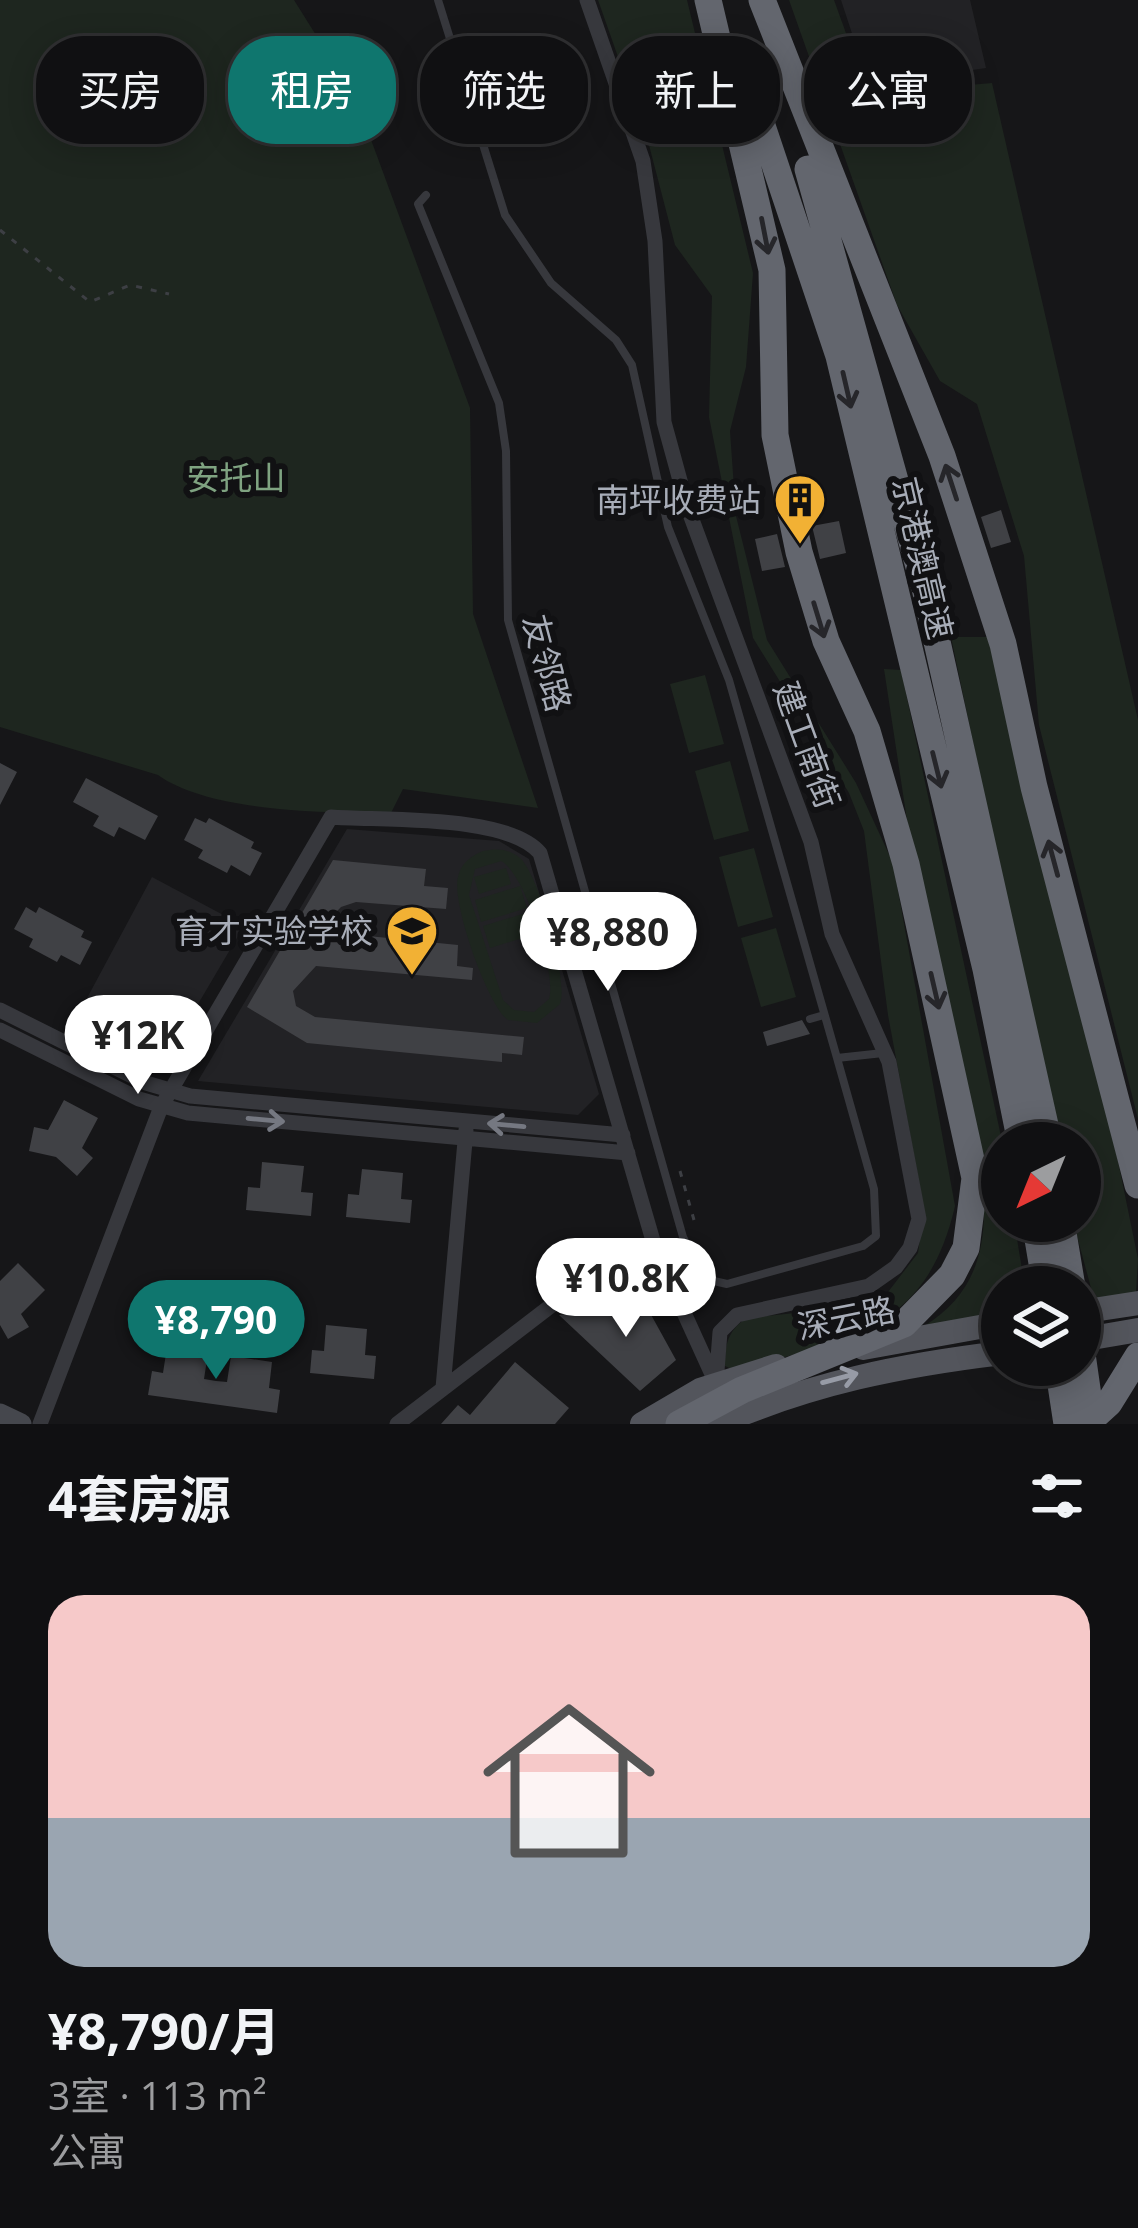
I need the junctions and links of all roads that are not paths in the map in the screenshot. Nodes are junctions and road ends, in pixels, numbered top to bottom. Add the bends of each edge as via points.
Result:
1 (438, 0) edge
2 (587, 0) edge
3 (707, 0) edge
4 (719, 0) edge
5 (759, 0) edge
6 (426, 195) dead end
7 (0, 1010) edge
8 (824, 1015) junction
9 (810, 1019) dead end
10 (0, 1030) edge
11 (886, 1053) junction
12 (836, 1058) junction
13 (165, 1099) junction
14 (1017, 1122) edge
15 (1044, 1122) edge
16 (466, 1130) junction
17 (623, 1135) junction
18 (628, 1153) junction
19 (1138, 1185) edge
20 (672, 1281) junction
21 (1138, 1303) edge
22 (1101, 1309) edge
23 (981, 1327) edge
24 (1138, 1330) edge
25 (1101, 1345) edge
26 (1138, 1355) edge
27 (981, 1356) edge
28 (716, 1384) junction
29 (1070, 1386) edge
30 (1080, 1386) edge
31 (443, 1388) junction
32 (0, 1414) edge
33 (727, 1422) edge
34 (21, 1424) edge
35 (40, 1424) edge
36 (397, 1424) edge
37 (642, 1424) edge
38 (679, 1424) edge
39 (1067, 1424) edge
40 (1089, 1424) edge

1 - 8 lane via 484,174 505,215 541,271 632,365 668,527 729,680
2 - 11 street, 建工南街 via 643,161 664,422 687,506 811,842 832,934
3 -> 38 highway via 772,270 776,435 799,552 826,641 867,731 906,864 968,1134 973,1211 952,1275 904,1324
4 -> 14 highway, 京港澳高速 via 839,356
5 - 15 highway, 京港澳高速 via 914,544
19 -> 5 highway via 1003,644 942,456
6 - 12 lane, 友邻路 via 418,204 499,403 508,620 699,1273 728,1284 871,1241 879,1225 874,1189
7 - 13 street
8 - 9 lane
8 - 12 lane
10 - 13 street
11 - 12 lane
11 - 28 street, 建工南街 via 920,1219 910,1248 869,1286 737,1315 720,1332
13 - 16 street
13 - 17 street via 331,817 501,830 540,854
13 - 35 street
17 -> 16 street
16 - 18 street
16 - 31 street
17 - 18 street
18 - 20 street
20 - 28 street
20 - 31 street via 578,1285
21 - 22 main road
23 - 28 main road, 深云路
24 - 25 main road
26 - 40 highway
33 -> 27 main road, 深云路 via 864,1372
28 - 33 street
28 - 37 main road, 深云路
29 - 39 highway
30 - 40 highway
31 - 36 street
32 - 34 street

